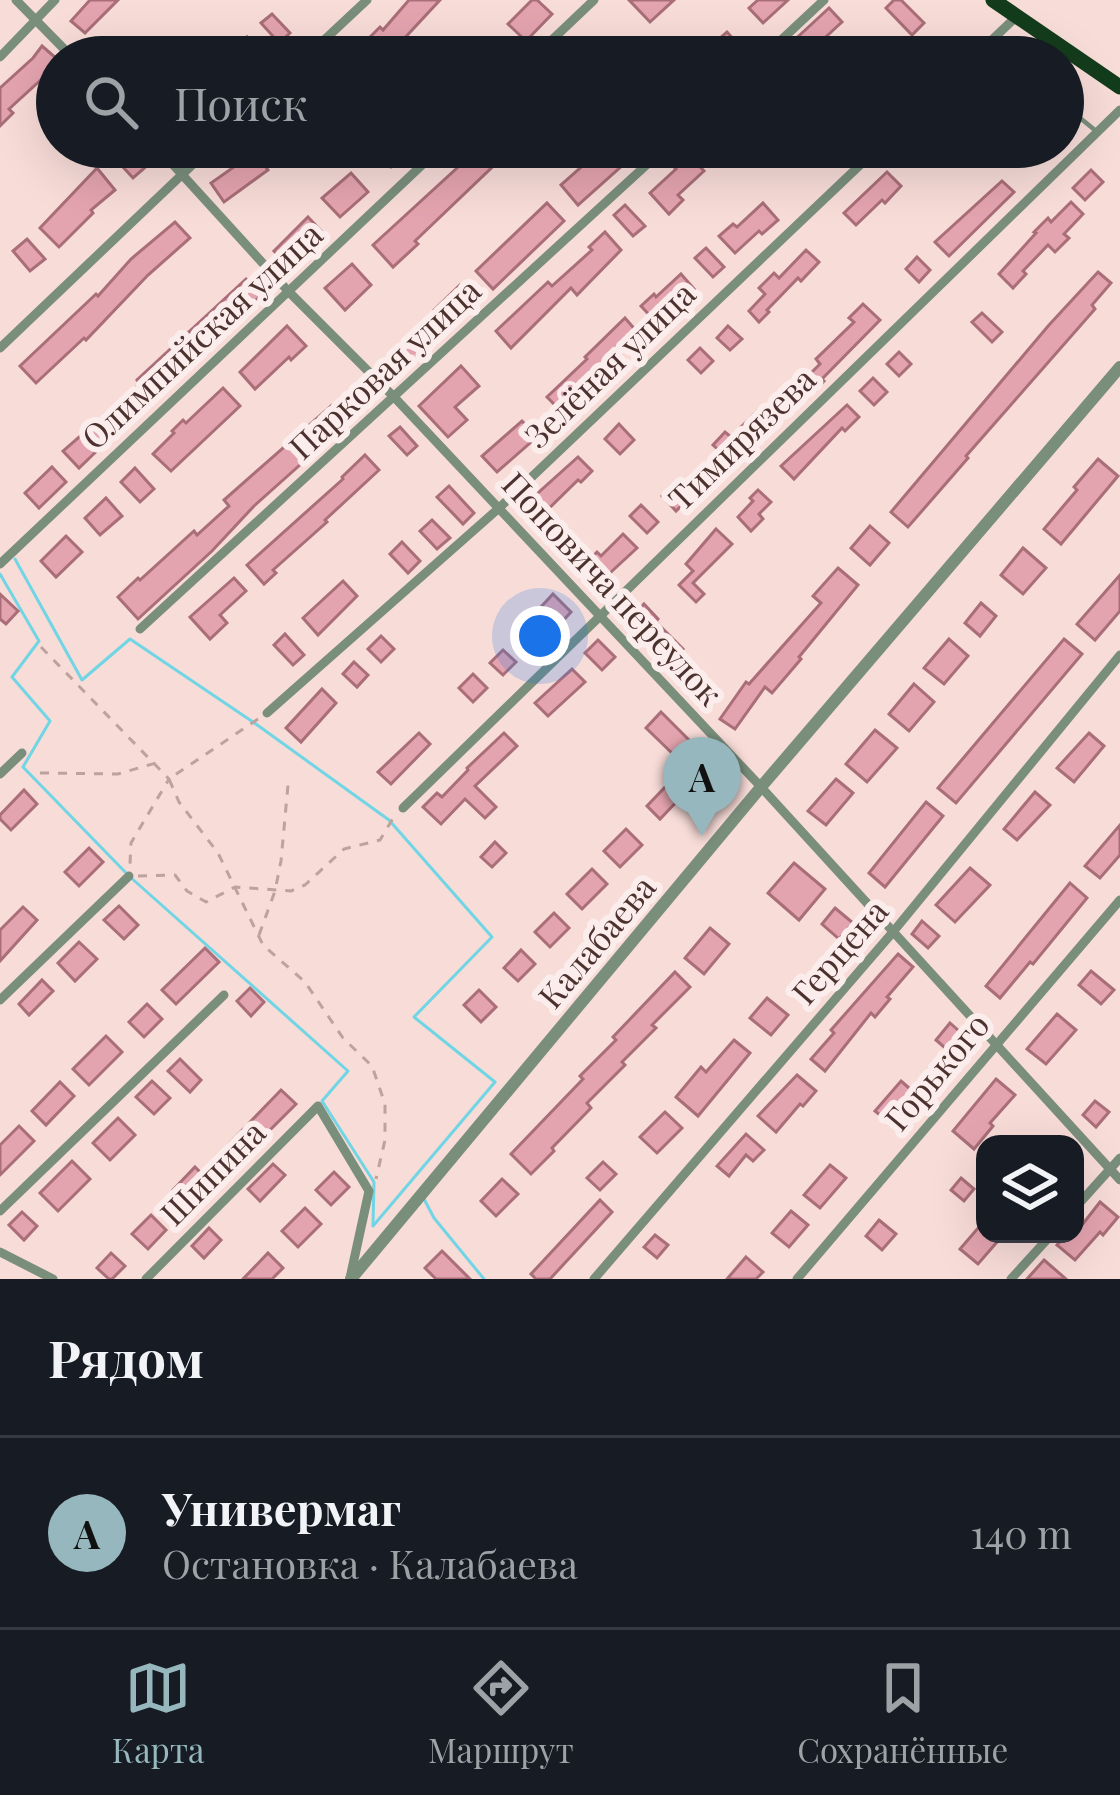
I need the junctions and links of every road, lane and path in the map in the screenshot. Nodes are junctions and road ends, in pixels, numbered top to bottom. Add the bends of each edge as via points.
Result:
1 (16, 0) edge
2 (55, 0) edge
3 (367, 0) edge
4 (594, 0) edge
5 (824, 0) edge
6 (993, 0) edge
7 (1017, 16) junction
8 (37, 19) junction
9 (53, 36) edge
10 (328, 36) edge
11 (557, 36) edge
12 (785, 36) edge
13 (996, 36) edge
14 (1046, 36) edge
15 (0, 57) edge
16 (1084, 62) edge
17 (1120, 87) edge
18 (1120, 110) edge
19 (1084, 122) edge
20 (1097, 133) junction
21 (1084, 146) edge
22 (176, 168) edge
23 (188, 168) edge
24 (419, 168) edge
25 (642, 168) edge
26 (857, 168) edge
27 (1061, 168) edge
28 (182, 174) junction
29 (289, 292) junction
30 (0, 348) edge
31 (1120, 367) edge
32 (395, 398) junction
33 (498, 509) junction
34 (0, 564) edge
35 (600, 615) junction
36 (140, 629) dead end
37 (41, 647) dead end
38 (1120, 656) edge
39 (267, 713) joint
40 (22, 753) dead end
41 (156, 764) junction
42 (40, 773) dead end
43 (0, 774) edge
44 (170, 779) junction
45 (288, 784) dead end
46 (761, 787) junction
47 (403, 808) joint
48 (129, 876) junction
49 (235, 887) junction
50 (274, 891) junction
51 (1120, 900) edge
52 (893, 932) junction
53 (259, 934) junction
54 (224, 995) dead end
55 (0, 1000) edge
56 (996, 1044) junction
57 (1120, 1158) edge
58 (1110, 1169) junction
59 (1120, 1180) edge
60 (369, 1191) junction
61 (1084, 1198) edge
62 (0, 1211) edge
63 (1044, 1243) edge
64 (0, 1252) edge
65 (53, 1279) edge
66 (146, 1279) edge
67 (351, 1279) edge
68 (594, 1279) edge
69 (797, 1279) edge
70 (1011, 1279) edge

1 - 8 street
2 - 8 street
3 - 10 street
4 - 11 street
5 - 12 street
6 - 7 highway
7 - 13 street
7 - 14 highway
8 - 9 street
8 - 15 street
16 - 17 highway
18 - 20 street, Тимирязева
19 - 20 lane
20 - 21 street, Тимирязева
22 - 28 street, Поповича переулок
23 - 28 street
24 - 29 street, Олимпийская улица
25 - 32 street, Парковая улица
26 - 33 street, Зелёная улица
27 - 35 street, Тимирязева
28 - 29 street, Поповича переулок
28 - 30 street
29 - 32 street, Поповича переулок
29 - 34 street, Олимпийская улица
31 - 46 street, Калабаева
32 - 33 street, Поповича переулок
32 - 36 street, Парковая улица
33 - 35 street, Поповича переулок
33 - 39 street, Зелёная улица
35 - 46 street, Поповича переулок
35 - 47 street, Тимирязева
37 - 41 path
38 - 52 street, Герцена
39 - 44 path
40 - 43 street
41 - 42 path via 118,774
41 - 44 path
44 - 48 path via 131,843
44 - 49 path
45 - 50 path
46 - 52 street, Поповича переулок
46 - 67 street, Калабаева
47 - 50 path via 380,841 344,849 291,892
48 - 49 path via 175,875 206,902
48 - 55 street
49 - 50 path
49 - 53 path
50 - 53 path
51 - 56 street, Горького
52 - 56 street, Поповича переулок
52 - 68 street, Герцена
53 - 60 path via 372,1066 385,1105 385,1140
54 - 62 street
56 - 58 street, Поповича переулок
56 - 69 street, Горького
57 - 58 street
58 - 59 street, Поповича переулок
58 - 61 street
60 - 66 street, Шипина via 318,1106
60 - 67 street
63 - 70 street
64 - 65 street

